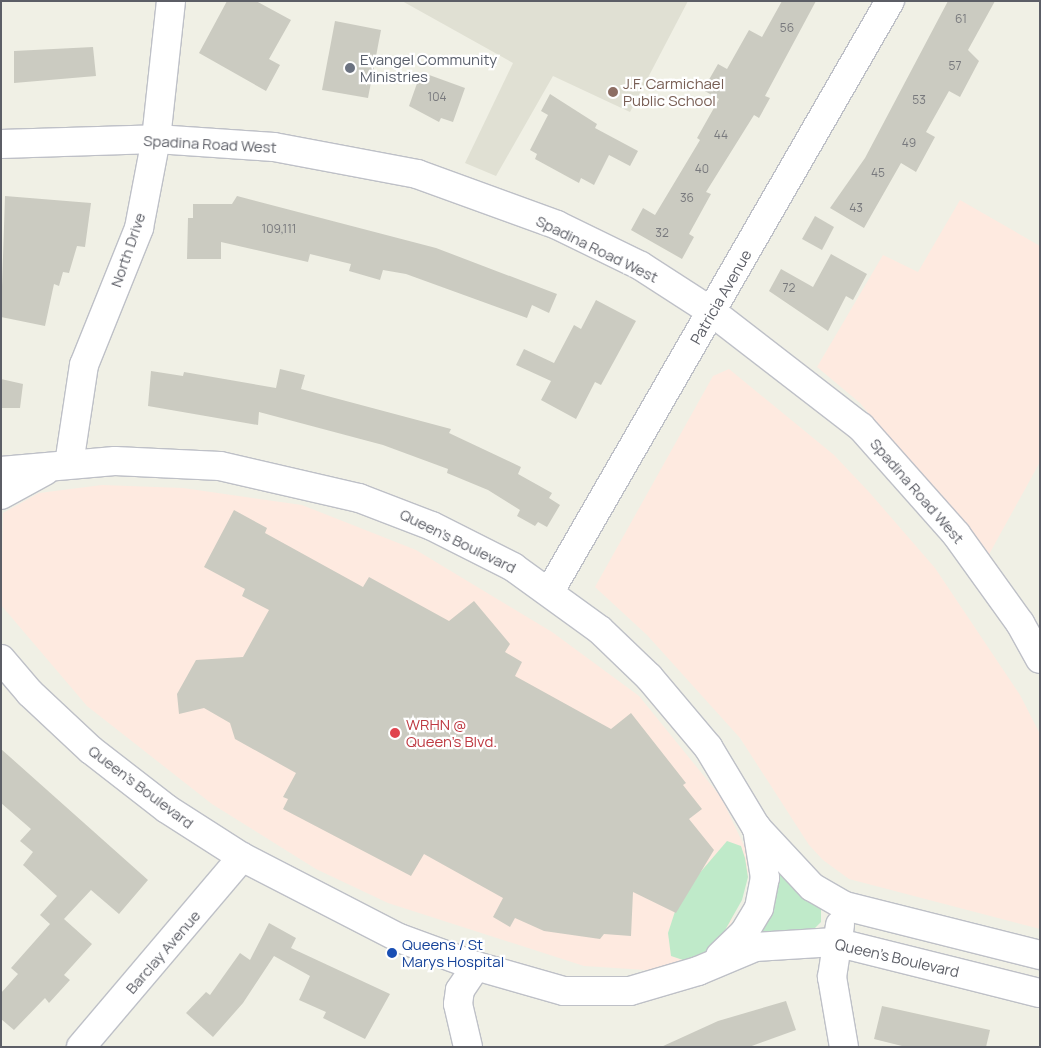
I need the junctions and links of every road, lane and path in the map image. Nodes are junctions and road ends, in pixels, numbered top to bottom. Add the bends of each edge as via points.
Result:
1 (171, 1) edge
2 (890, 1) edge
3 (156, 139) junction
4 (1, 144) edge
5 (712, 312) junction
6 (60, 466) junction
7 (1, 470) edge
8 (1, 495) edge
9 (550, 591) junction
10 (1, 660) edge
11 (1040, 660) edge
12 (756, 827) junction
13 (242, 857) junction
14 (845, 906) junction
15 (835, 942) junction
16 (1040, 955) edge
17 (476, 966) junction
18 (698, 971) junction
19 (1040, 993) edge
20 (82, 1047) edge
21 (468, 1047) edge
22 (844, 1047) edge

1 - 3 street, North Drive
2 - 5 street, Patricia Avenue
3 - 4 street, Spadina Road West
3 - 5 street, Spadina Road West via 274,147 417,174 557,226 641,266
3 - 6 street, North Drive via 139,228 84,364
5 - 9 street, Patricia Avenue
5 - 11 street, Spadina Road West via 861,427 907,475 1020,623
6 - 7 street, Queen's Boulevard
6 - 8 street
6 - 9 street, Queen's Boulevard via 220,466 359,498 464,541
9 - 12 street, Queen's Boulevard via 600,630 649,677 708,747
10 - 13 street, Queen's Boulevard via 30,694 91,750 167,810
12 - 14 street, Queen's Boulevard via 812,887
12 - 18 street, Queen's Boulevard via 766,878 759,908 744,933
13 - 17 street, Queen's Boulevard via 399,938
13 - 20 street, Barclay Avenue
14 - 15 street
14 - 16 street, Queen's Boulevard
15 - 18 street, Queen's Boulevard via 755,947
15 - 19 street, Queen's Boulevard
15 - 22 street via 832,976
17 - 18 street, Queen's Boulevard via 564,991 630,991
17 - 21 street via 460,990 458,1004

